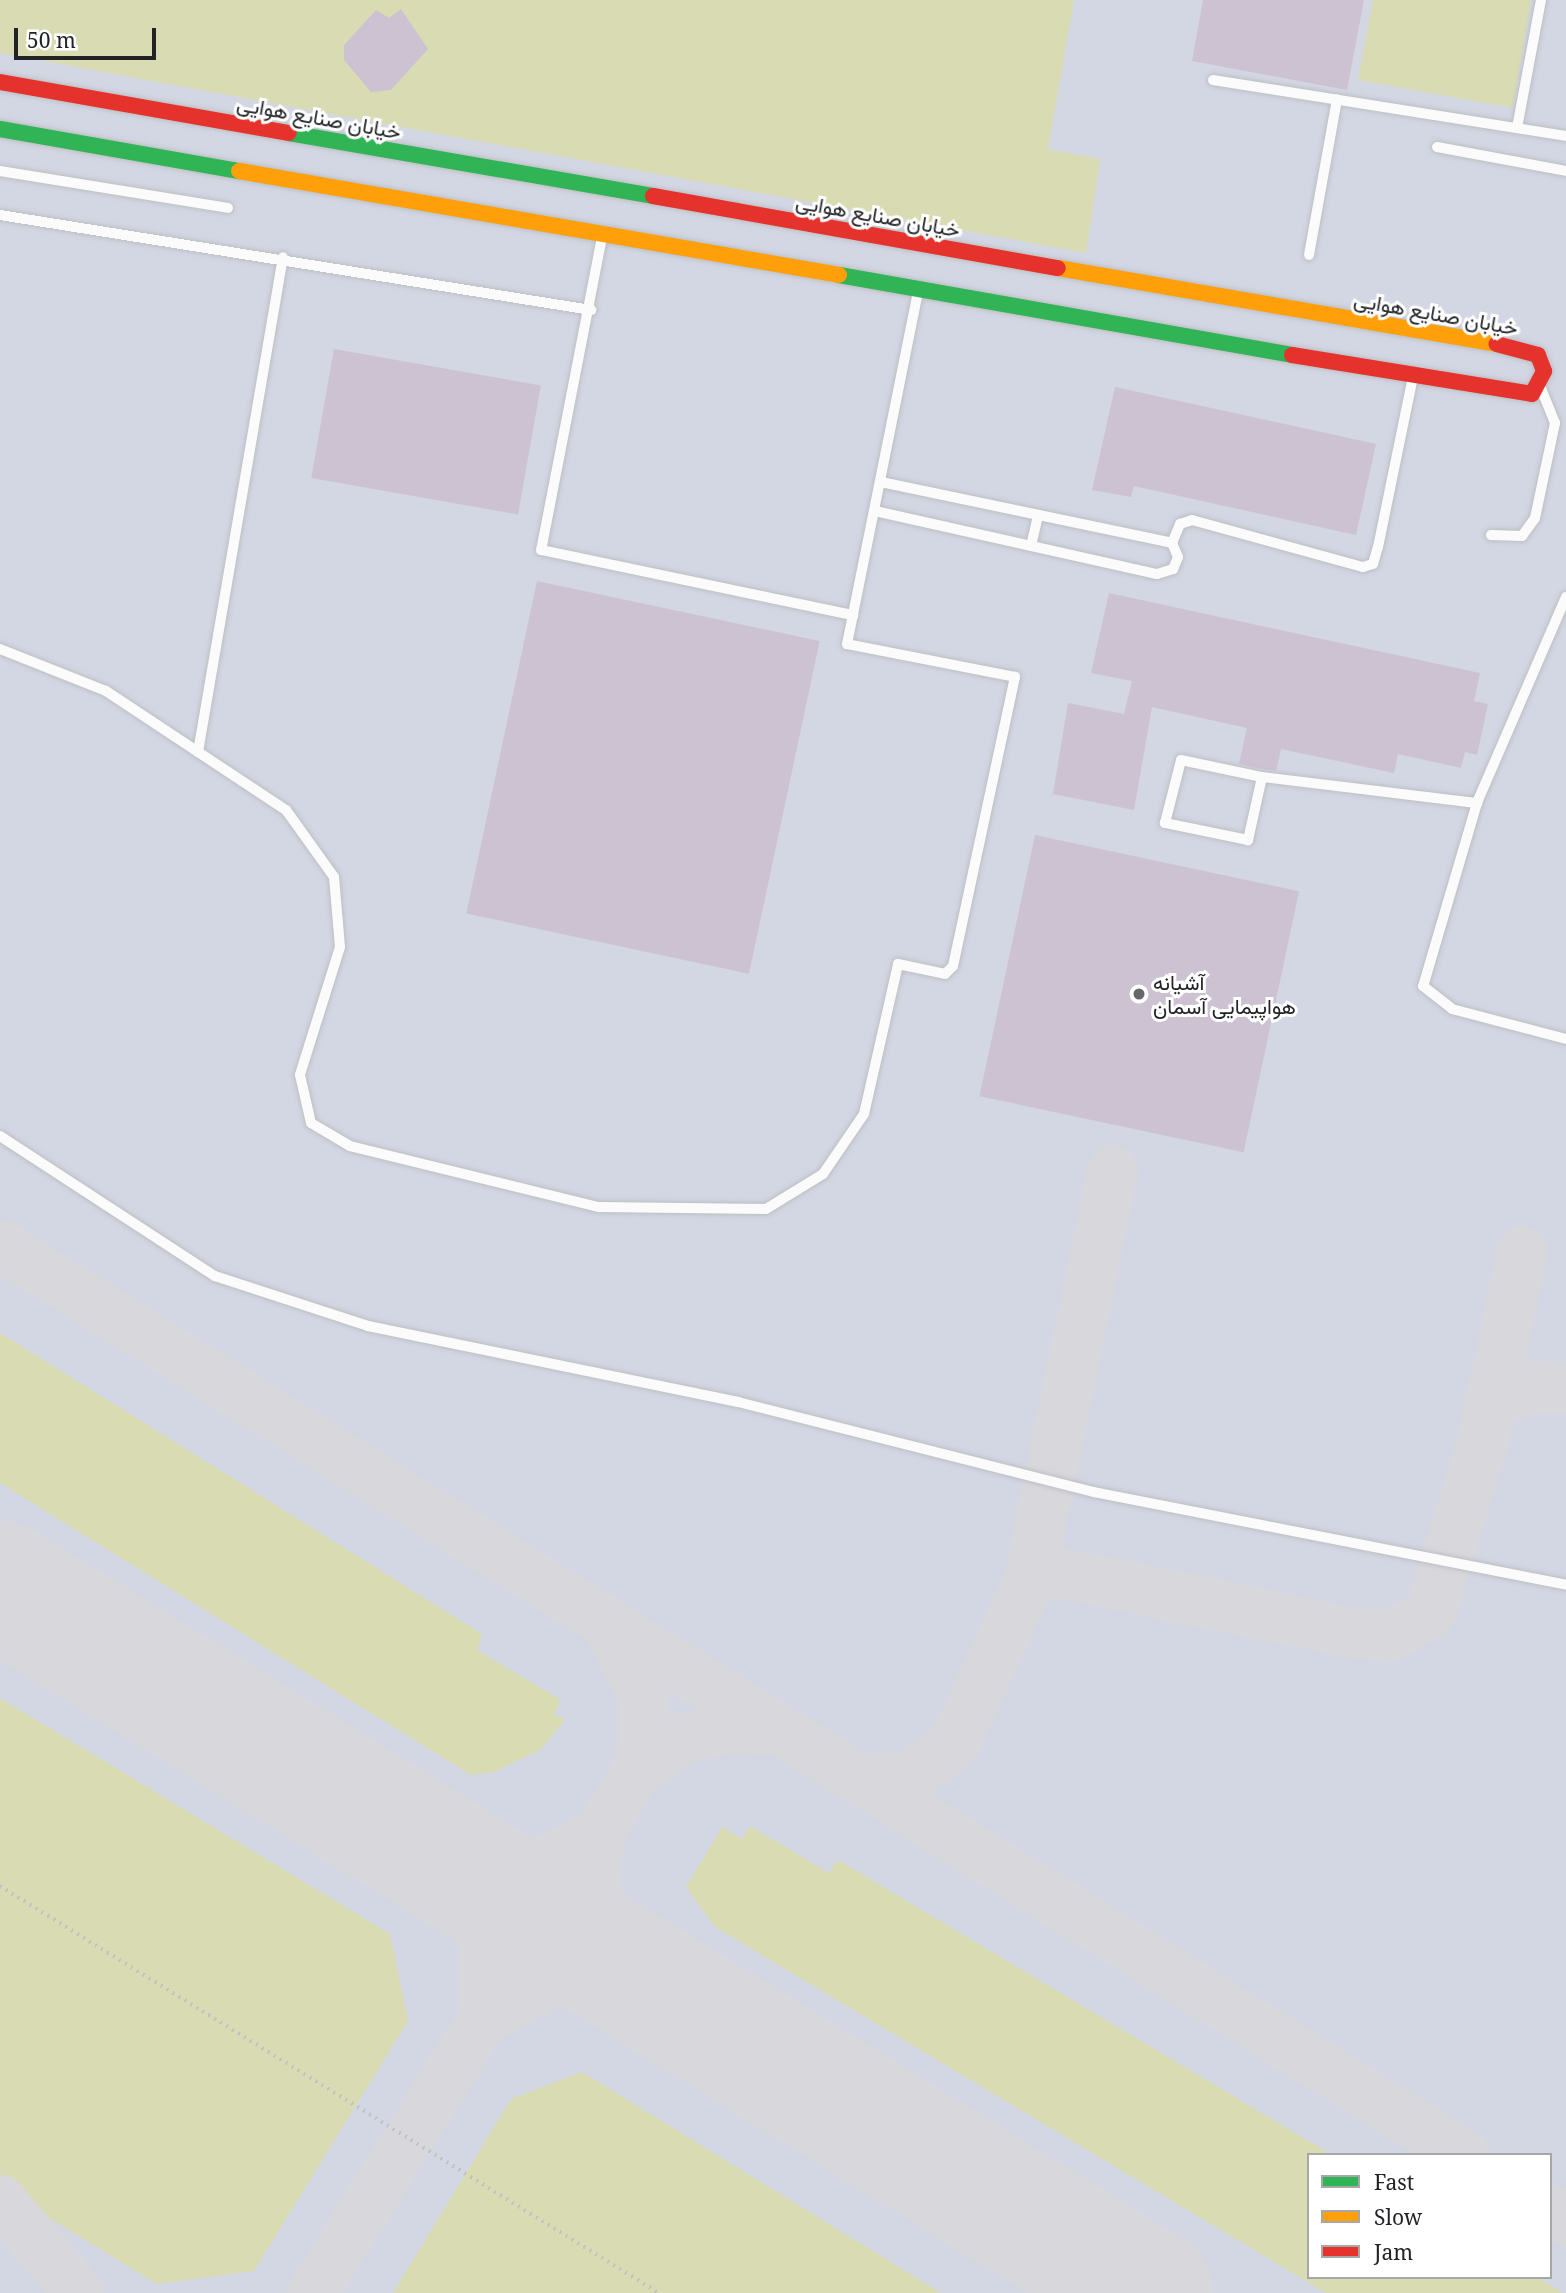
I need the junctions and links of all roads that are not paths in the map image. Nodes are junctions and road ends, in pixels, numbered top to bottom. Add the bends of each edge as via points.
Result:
1 (1541, 0) edge
2 (1213, 80) dead end
3 (0, 82) edge
4 (83, 97) junction
5 (1337, 100) junction
6 (257, 127) junction
7 (1517, 128) junction
8 (0, 129) edge
9 (1566, 136) edge
10 (78, 143) junction
11 (1437, 147) dead end
12 (0, 171) edge
13 (1566, 171) edge
14 (251, 173) junction
15 (610, 189) junction
16 (228, 208) dead end
17 (0, 215) edge
18 (602, 235) junction
19 (927, 245) junction
20 (1309, 256) dead end
21 (283, 257) junction
22 (1124, 279) junction
23 (918, 290) junction
24 (591, 310) junction
25 (1116, 324) junction
26 (1422, 331) junction
27 (1413, 376) junction
28 (1539, 386) junction
29 (881, 482) junction
30 (875, 512) junction
31 (1038, 515) junction
32 (1490, 535) dead end
33 (1172, 543) junction
34 (1031, 546) junction
35 (1566, 597) edge
36 (853, 615) junction
37 (0, 649) edge
38 (198, 752) junction
39 (1262, 777) junction
40 (1477, 803) junction
41 (1566, 1039) edge
42 (0, 1136) edge
43 (1566, 1584) edge

1 - 7 lane
2 - 5 lane
3 - 4 street, خیابان صنایع هوایی
4 - 6 street, خیابان صنایع هوایی
4 - 10 street via 86,122
5 - 7 lane
5 - 20 lane
6 - 14 street via 245,147
6 - 15 street, خیابان صنایع هوایی
7 - 9 lane
8 - 10 street
10 - 14 street
11 - 13 lane
12 - 16 lane
14 - 18 street
15 - 18 street
15 - 19 street, خیابان صنایع هوایی
17 - 21 lane
18 - 23 street
18 - 24 lane
19 - 22 street, خیابان صنایع هوایی
19 - 23 street
21 - 24 lane
21 - 38 lane
22 - 25 street
22 - 26 street, خیابان صنایع هوایی
23 - 25 street
23 - 29 lane
24 - 36 lane via 541,550
25 - 27 street
26 - 27 street
26 - 28 street, خیابان صنایع هوایی via 1538,355 1544,371
27 - 28 street via 1512,393 1532,394
27 - 33 lane via 1373,564 1363,568 1192,520 1180,524
28 - 32 lane via 1555,423 1535,518 1522,536
29 - 30 lane
29 - 31 lane
30 - 34 lane
30 - 36 lane
31 - 33 lane
31 - 34 lane
33 - 34 lane via 1178,557 1173,569 1157,574
35 - 40 lane
36 - 38 lane via 847,645 1015,677 953,966 945,974 898,964 864,1114 823,1174 766,1209 599,1207 350,1146 311,1123 300,1075 340,947 334,877 286,810
37 - 38 lane via 106,691
39 - 39 lane via 1248,840 1165,823 1181,760
39 - 40 lane
40 - 41 lane via 1423,986 1451,1009
42 - 43 lane via 215,1276 368,1326 738,1402 1094,1492

